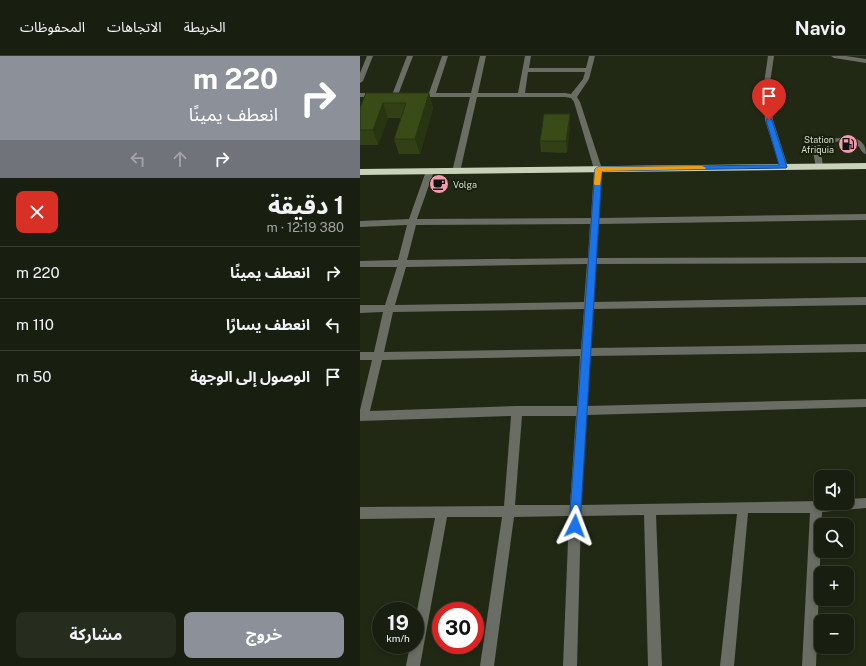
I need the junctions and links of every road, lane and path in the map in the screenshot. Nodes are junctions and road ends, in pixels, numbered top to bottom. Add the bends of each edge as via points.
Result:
1 (370, 56) edge
2 (410, 56) edge
3 (445, 56) edge
4 (484, 56) edge
5 (528, 56) edge
6 (592, 56) edge
7 (771, 56) edge
8 (834, 56) edge
9 (866, 61) edge
10 (526, 70) junction
11 (588, 70) junction
12 (360, 81) edge
13 (360, 95) edge
14 (403, 95) junction
15 (432, 95) junction
16 (521, 95) junction
17 (474, 96) junction
18 (573, 97) junction
19 (866, 152) edge
20 (819, 166) junction
21 (866, 166) edge
22 (784, 167) junction
23 (598, 169) junction
24 (430, 171) junction
25 (360, 172) edge
26 (456, 172) junction
27 (866, 217) edge
28 (595, 221) junction
29 (412, 222) junction
30 (360, 224) edge
31 (866, 260) edge
32 (592, 261) junction
33 (360, 264) edge
34 (402, 264) junction
35 (866, 301) edge
36 (589, 305) junction
37 (389, 308) junction
38 (360, 309) edge
39 (866, 348) edge
40 (586, 353) junction
41 (360, 356) edge
42 (379, 356) junction
43 (866, 403) edge
44 (582, 410) junction
45 (517, 411) junction
46 (362, 416) edge
47 (866, 503) edge
48 (854, 504) edge
49 (814, 507) edge
50 (743, 508) junction
51 (650, 509) junction
52 (575, 510) junction
53 (816, 510) edge
54 (509, 511) junction
55 (442, 512) junction
56 (360, 513) edge
57 (413, 666) edge
58 (487, 666) edge
59 (570, 666) edge
60 (655, 666) edge
61 (727, 666) edge
62 (809, 666) edge

1 - 12 street
2 - 14 street
3 - 15 street
4 - 17 street
5 - 10 street
6 - 11 street
7 - 22 street via 766,90 769,120
8 - 9 street
10 - 11 street
10 - 16 street
11 - 18 street via 586,79
13 - 14 street
14 - 15 street
15 - 17 street
16 - 17 street
16 - 18 street
17 - 26 street
18 - 23 street via 577,102
19 - 20 street via 852,139 819,142 816,145
20 - 21 highway
20 - 22 highway
22 - 23 highway
23 - 26 highway
23 - 28 street
24 - 25 highway
24 - 26 highway
24 - 29 street
27 - 28 street
28 - 29 street
28 - 32 street
29 - 30 street
29 - 34 street
31 - 32 street
32 - 34 street
32 - 36 street
33 - 34 street
34 - 37 street
35 - 36 street
36 - 37 street
36 - 40 street
37 - 38 street
37 - 42 street
39 - 40 street
40 - 42 street
40 - 44 street
41 - 42 street
42 - 46 street
43 - 44 street
44 - 45 street
44 - 52 street
45 - 46 street
45 - 54 street
47 - 48 street
49 - 50 street
50 - 51 street
50 - 61 street
51 - 52 street
51 - 60 street
52 - 54 street
52 - 59 street
53 - 62 street
54 - 55 street
54 - 58 street
55 - 56 street
55 - 57 street

